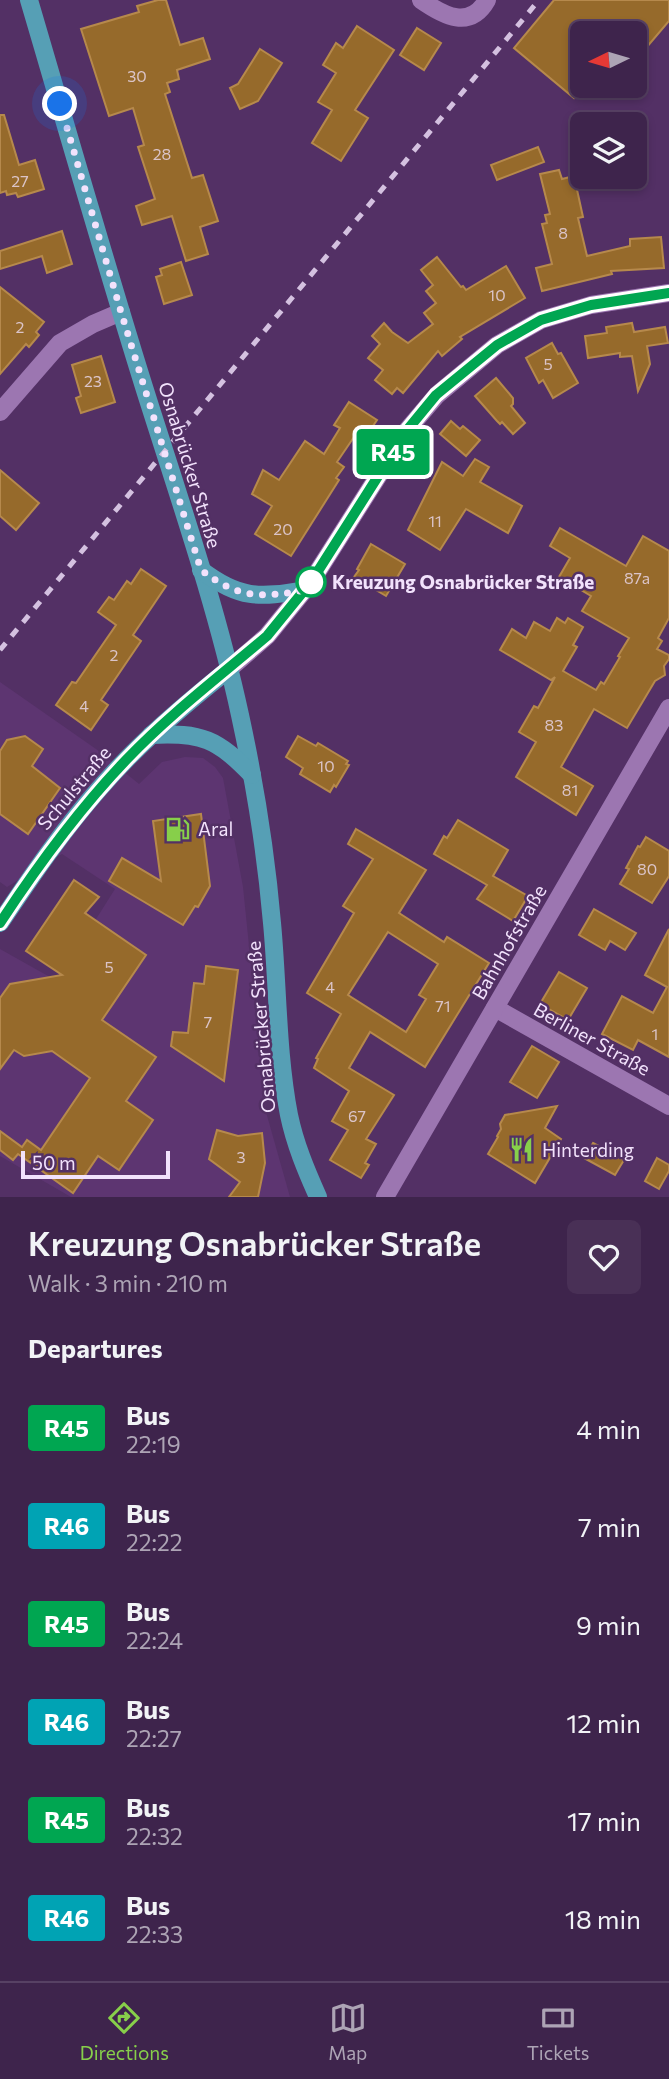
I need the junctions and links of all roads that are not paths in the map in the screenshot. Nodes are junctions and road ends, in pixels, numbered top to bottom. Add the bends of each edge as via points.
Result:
1 (29, 0) edge
2 (421, 0) edge
3 (487, 0) edge
4 (669, 293) edge
5 (121, 312) junction
6 (0, 412) edge
7 (201, 570) junction
8 (305, 590) junction
9 (229, 668) junction
10 (669, 708) edge
11 (151, 735) junction
12 (252, 775) junction
13 (0, 923) edge
14 (495, 1008) junction
15 (669, 1106) edge
16 (318, 1197) edge
17 (386, 1197) edge

1 - 5 main road, Osnabrücker Straße
2 - 3 street via 448,17 462,18 477,13
4 - 8 street via 591,305 541,320 497,345 436,395 408,429
5 - 6 street via 60,343
5 - 7 main road, Osnabrücker Straße
7 - 8 main road via 218,583 252,596
7 - 9 main road, Osnabrücker Straße
8 - 9 street via 267,636
9 - 11 main road, Schulstraße
9 - 12 main road, Osnabrücker Straße
10 - 14 street, Bahnhofstraße
11 - 12 main road via 198,736 231,753
11 - 13 main road, Schulstraße via 69,825
12 - 16 main road, Osnabrücker Straße via 272,920 284,1083 301,1158
14 - 15 street, Berliner Straße
14 - 17 street, Bahnhofstraße

